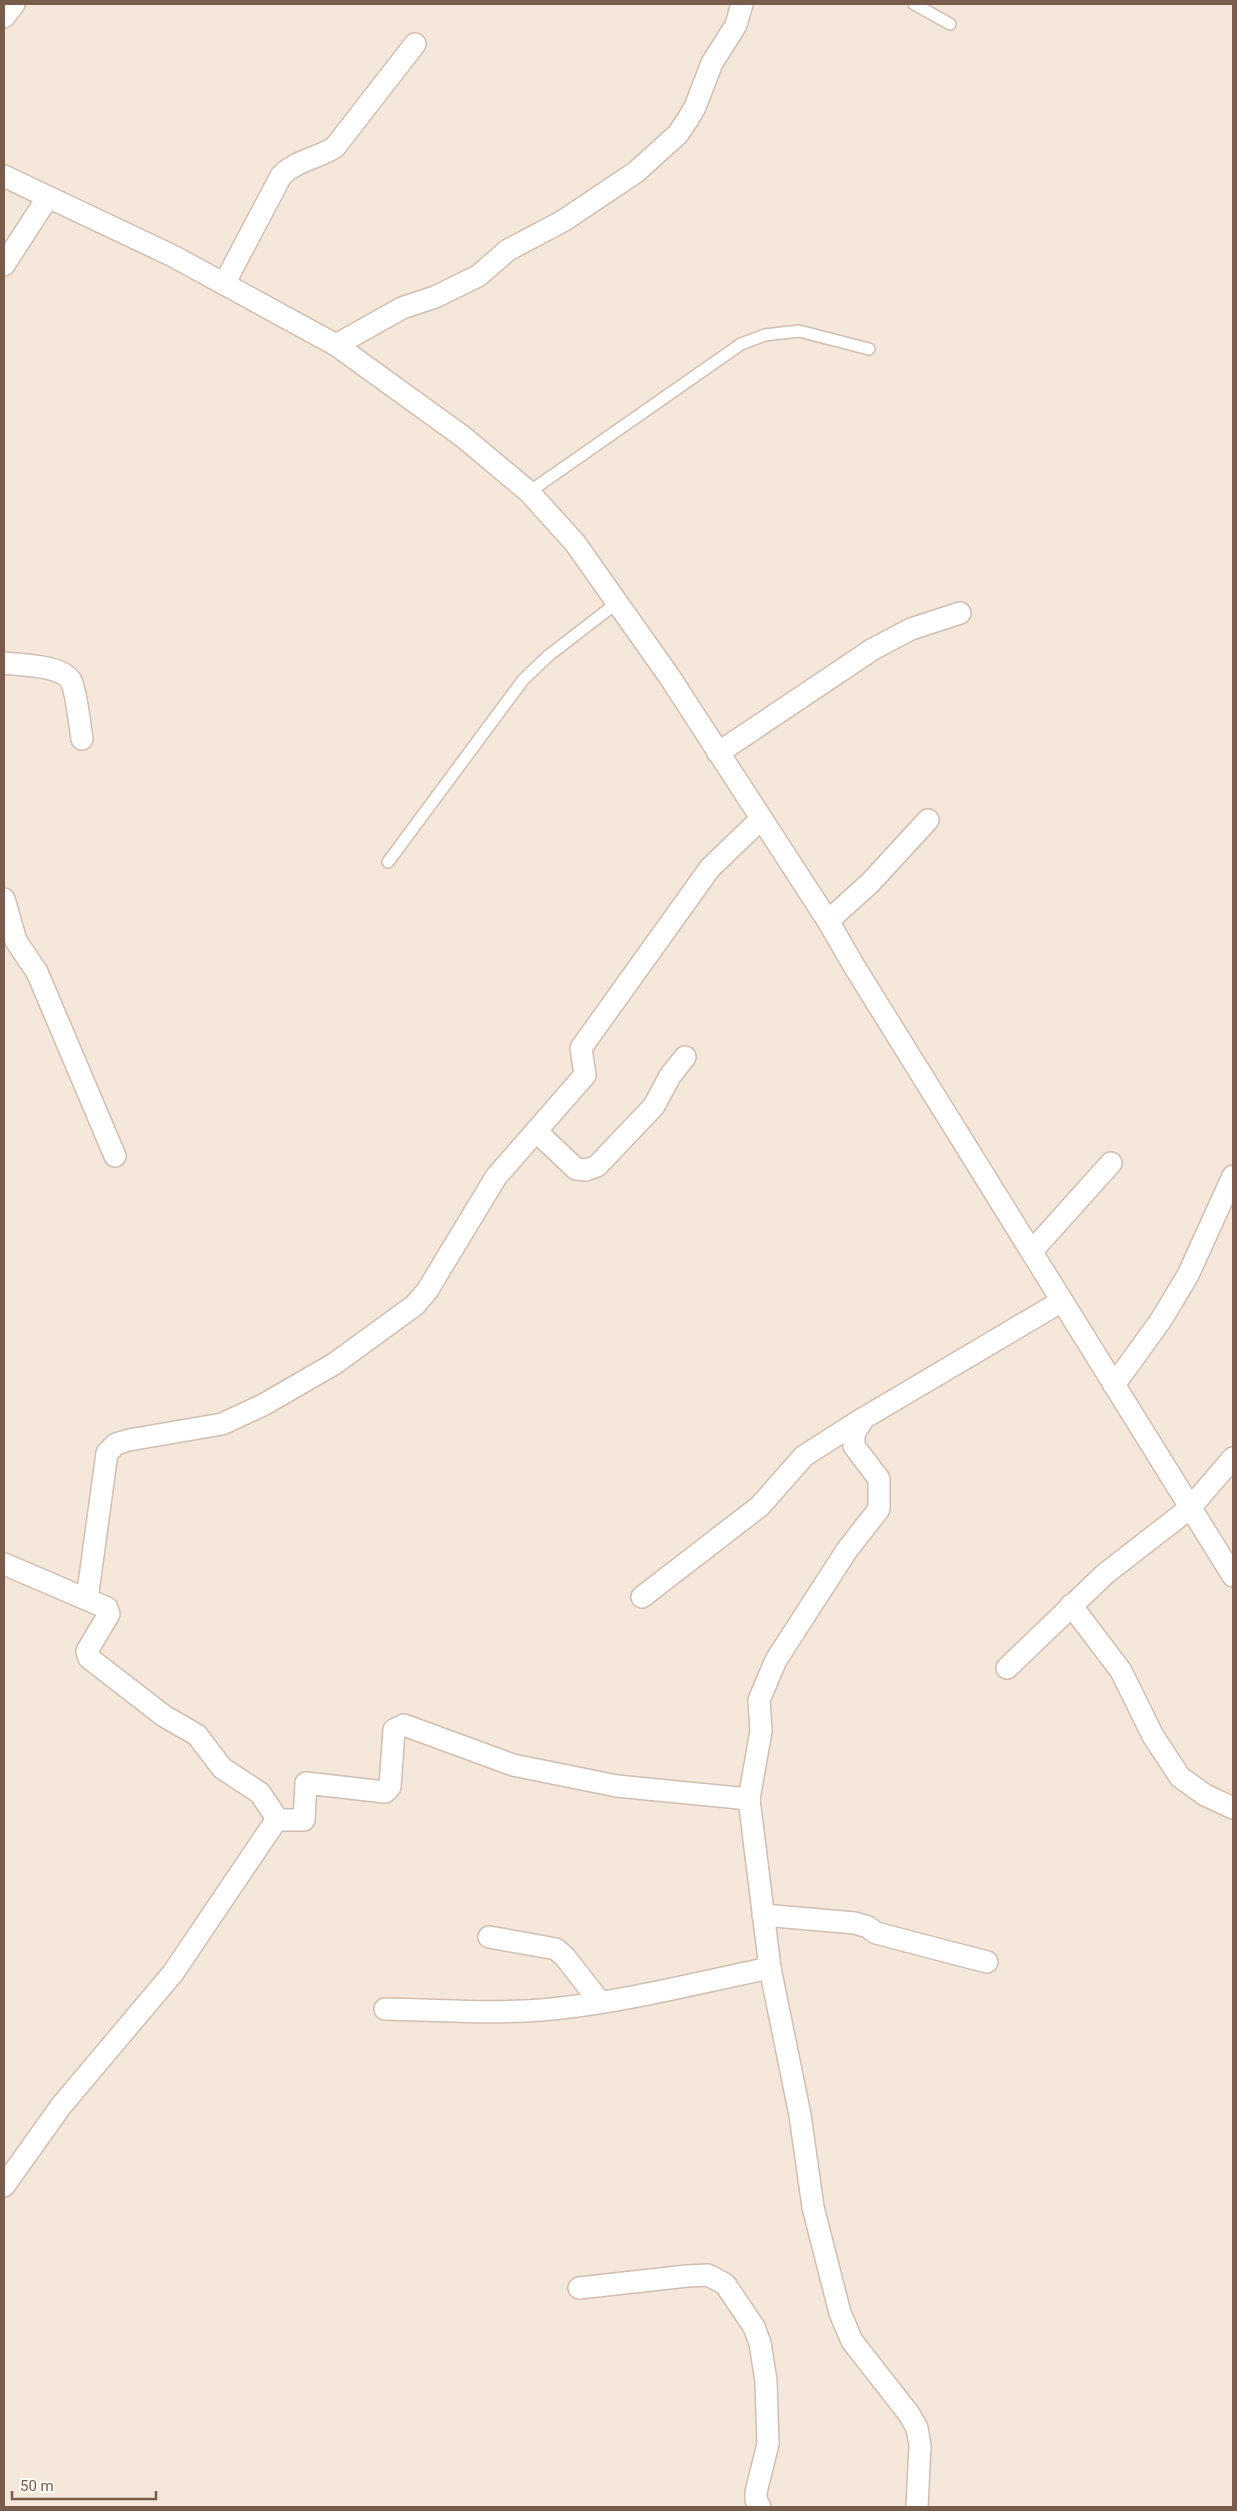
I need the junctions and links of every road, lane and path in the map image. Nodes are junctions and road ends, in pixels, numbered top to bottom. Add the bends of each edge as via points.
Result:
1 (14, 4) edge
2 (742, 4) edge
3 (914, 4) edge
4 (4, 17) edge
5 (950, 24) dead end
6 (415, 44) dead end
7 (4, 176) edge
8 (48, 197) junction
9 (4, 265) edge
10 (224, 284) junction
11 (336, 345) junction
12 (870, 349) dead end
13 (529, 492) junction
14 (618, 602) junction
15 (960, 613) dead end
16 (4, 663) edge
17 (82, 739) dead end
18 (718, 753) junction
19 (760, 820) junction
20 (928, 820) dead end
21 (388, 862) dead end
22 (4, 899) edge
23 (828, 921) junction
24 (10, 946) edge
25 (685, 1057) dead end
26 (536, 1131) junction
27 (115, 1156) dead end
28 (1111, 1163) dead end
29 (1233, 1176) edge
30 (1032, 1251) junction
31 (1062, 1301) junction
32 (1114, 1385) junction
33 (864, 1418) junction
34 (1233, 1458) edge
35 (1190, 1508) junction
36 (4, 1564) edge
37 (1233, 1576) edge
38 (642, 1597) dead end
39 (87, 1599) junction
40 (1071, 1605) junction
41 (1007, 1668) dead end
42 (749, 1799) junction
43 (1233, 1808) edge
44 (276, 1818) junction
45 (763, 1915) junction
46 (489, 1937) dead end
47 (987, 1962) dead end
48 (770, 1968) junction
49 (600, 2002) junction
50 (386, 2009) dead end
51 (4, 2186) edge
52 (578, 2288) dead end
53 (755, 2505) edge
54 (917, 2507) edge

1 - 4 street
2 - 11 street via 736,25 712,63 691,113 678,134 636,172 563,221 508,250 478,276 402,308
3 - 5 lane
6 - 10 street via 335,148 290,166 281,176
7 - 8 street
8 - 9 street
8 - 10 street via 173,256
10 - 11 street
11 - 13 street via 462,436
12 - 13 lane via 799,331 765,335 741,344
13 - 14 street via 575,543
14 - 18 street
14 - 21 lane via 548,656 523,680
15 - 18 street via 911,629 873,649
16 - 17 street via 62,672 71,681
18 - 19 street
19 - 23 street
19 - 26 street via 710,868 581,1048 585,1075
20 - 23 street via 870,883
22 - 24 street
23 - 30 street
24 - 27 street via 37,972
25 - 26 street via 670,1076 654,1106 597,1166 576,1169
26 - 39 street via 496,1177 427,1291 415,1305 334,1364 263,1405 222,1424 129,1440 116,1444 107,1453
28 - 30 street
29 - 32 street via 1188,1275 1161,1320
30 - 31 street
31 - 32 street
31 - 33 street
32 - 35 street
33 - 38 street via 804,1456 774,1494
33 - 42 street via 854,1434 854,1446 879,1479 879,1509 848,1550 776,1660 759,1700 761,1732
34 - 35 street
35 - 37 street
35 - 40 street via 1105,1574
36 - 39 street
39 - 44 street via 107,1608 109,1614 87,1651 89,1658 164,1716 197,1735 222,1768 260,1793
40 - 41 street
40 - 43 street via 1121,1671 1153,1736 1180,1777 1205,1795
42 - 44 street via 617,1786 513,1765 404,1725 394,1730 390,1787 385,1792 306,1783 304,1820
42 - 45 street
44 - 51 street via 173,1973 61,2106
45 - 47 street via 856,1923 876,1933
45 - 48 street
46 - 49 street via 556,1949
48 - 49 street
48 - 54 street via 800,2115 813,2207 840,2313 852,2340 917,2428 920,2445
49 - 50 street via 541,2010
52 - 53 street via 708,2275 725,2284 754,2327 766,2381 768,2444

